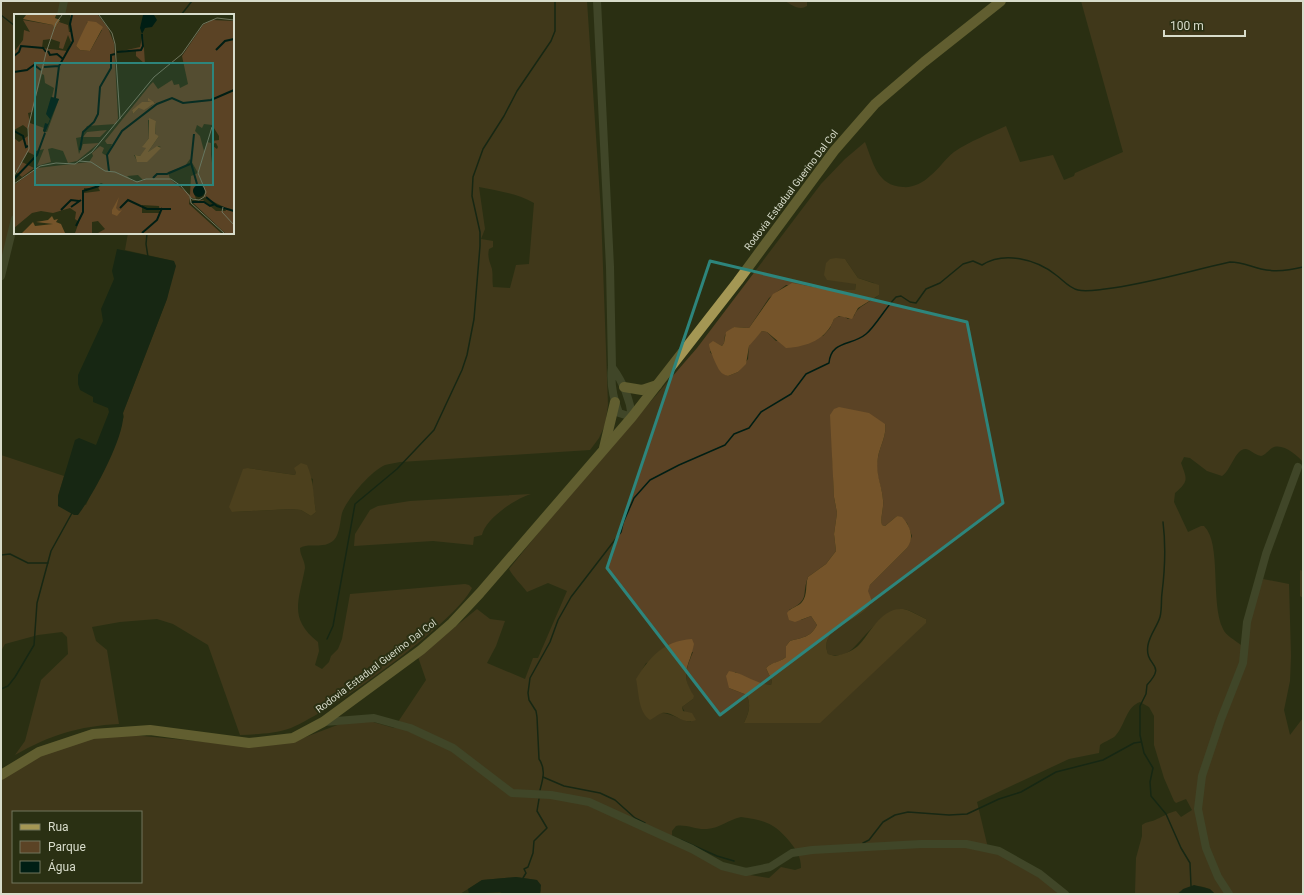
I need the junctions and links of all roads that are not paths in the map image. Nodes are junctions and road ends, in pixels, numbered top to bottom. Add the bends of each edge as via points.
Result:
1 (64, 1) edge
2 (597, 1) edge
3 (1001, 1) edge
4 (61, 14) edge
5 (14, 223) edge
6 (1, 276) edge
7 (612, 367) junction
8 (659, 384) junction
9 (624, 387) junction
10 (614, 402) junction
11 (632, 417) junction
12 (603, 450) junction
13 (1298, 467) dead end
14 (323, 722) junction
15 (1, 775) edge
16 (1065, 894) edge
17 (1229, 894) edge

1 - 4 street
2 - 7 street via 610,267
3 - 8 main road, Rodovia Estadual Guerino Dal Col via 924,62 870,110 830,156
5 - 6 street
7 - 9 street
7 - 10 street via 610,378
8 - 9 main road via 642,390
8 - 11 main road, Rodovia Estadual Guerino Dal Col
9 - 11 street
10 - 11 street via 619,413
10 - 12 main road
11 - 12 main road, Rodovia Estadual Guerino Dal Col
12 - 14 main road, Rodovia Estadual Guerino Dal Col via 452,623 421,650
13 - 17 street via 1264,562 1247,622 1243,663 1202,776 1198,809 1206,848 1218,877
14 - 15 main road, Rodovia Estadual Guerino Dal Col via 293,738 249,743 150,730 93,734 39,752
14 - 16 street via 374,718 410,728 453,748 512,793 551,795 589,802 692,849 722,866 746,872 770,867 792,853 812,850 966,844 999,851 1040,874

